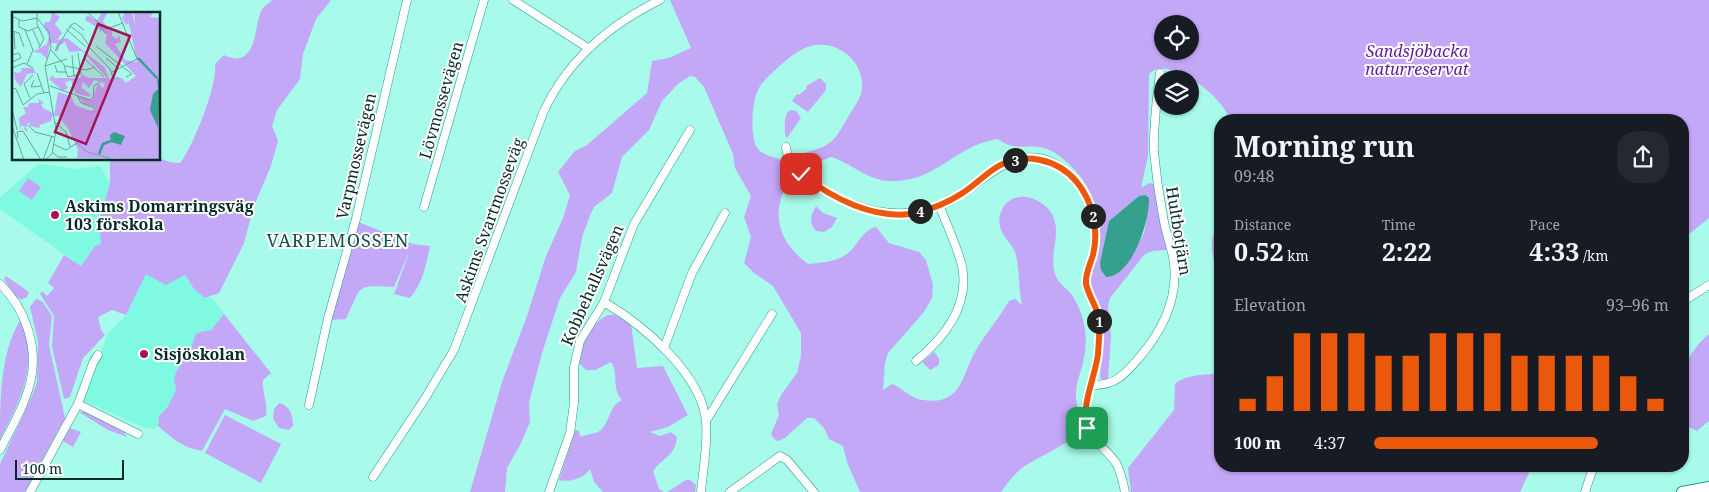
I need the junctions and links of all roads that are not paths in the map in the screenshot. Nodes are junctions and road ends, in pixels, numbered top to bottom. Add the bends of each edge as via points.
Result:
1 (407, 0) edge
2 (484, 0) edge
3 (513, 0) edge
4 (660, 0) edge
5 (588, 48) junction
6 (1155, 115) edge
7 (690, 130) dead end
8 (786, 147) dead end
9 (940, 205) junction
10 (424, 207) dead end
11 (726, 213) dead end
12 (0, 284) edge
13 (1709, 285) edge
14 (1689, 298) edge
15 (604, 302) junction
16 (772, 314) dead end
17 (664, 348) junction
18 (98, 355) dead end
19 (916, 361) dead end
20 (1092, 385) junction
21 (78, 404) junction
22 (309, 405) dead end
23 (706, 421) junction
24 (138, 434) dead end
25 (0, 450) edge
26 (1592, 472) edge
27 (373, 477) dead end
28 (1707, 489) edge
29 (31, 492) edge
30 (549, 492) edge
31 (701, 492) edge
32 (730, 492) edge
33 (814, 492) edge
34 (1125, 492) edge
35 (1585, 492) edge
36 (1682, 492) edge

1 - 22 street, Varpmossevägen
2 - 10 street, Lövmossevägen
3 - 5 street
4 - 5 street, Askims Svartmosseväg via 623,20
5 - 27 street, Askims Svartmosseväg via 562,78 543,113 454,350
6 - 20 street, Hultbotjärn via 1154,151 1159,196 1174,264 1172,297 1161,329 1132,366 1115,382
7 - 15 street, Kobbehallsvägen via 634,224
8 - 9 street via 801,174 846,202 898,214
9 - 19 street via 960,260 963,288 948,330
9 - 20 street via 963,193 996,168 1022,159 1039,159 1059,166 1079,184 1090,203 1095,225 1094,249 1086,279 1099,321 1099,344
11 - 17 street via 692,273
12 - 25 street via 15,302 27,325 33,363 28,391
13 - 14 street
15 - 17 street via 633,321
15 - 30 street, Kobbehallsvägen via 577,350 572,426
16 - 23 street
17 - 23 street via 688,380
18 - 21 street
20 - 34 street via 1086,407 1087,428 1116,463
21 - 24 street
21 - 29 street
23 - 31 street
26 - 35 street
28 - 36 street
32 - 33 street via 780,456

